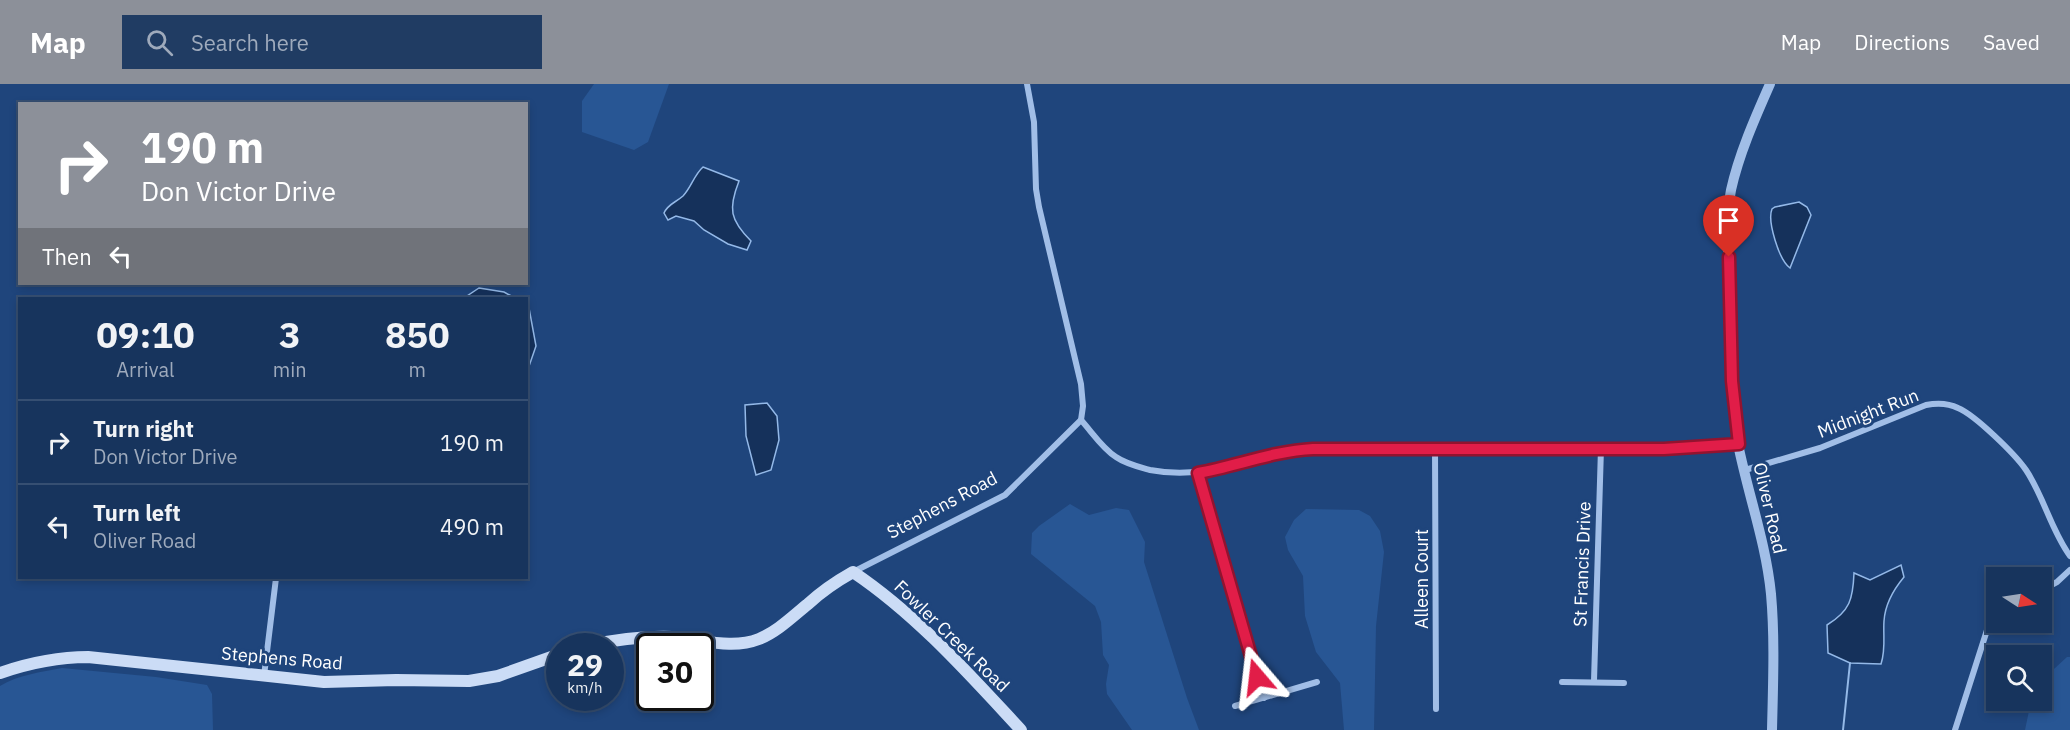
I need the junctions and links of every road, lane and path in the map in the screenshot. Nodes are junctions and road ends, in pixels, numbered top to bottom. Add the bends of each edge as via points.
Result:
1 (1027, 84) edge
2 (1770, 84) edge
3 (1081, 420) junction
4 (1739, 444) junction
5 (1435, 448) junction
6 (1601, 448) junction
7 (1745, 470) junction
8 (1198, 473) junction
9 (2070, 556) edge
10 (2070, 570) edge
11 (853, 572) junction
12 (276, 579) edge
13 (2052, 585) edge
14 (1986, 633) edge
15 (624, 640) edge
16 (546, 659) edge
17 (0, 674) edge
18 (264, 677) junction
19 (1593, 681) junction
20 (1317, 682) dead end
21 (1562, 682) dead end
22 (1624, 683) dead end
23 (1264, 698) junction
24 (1235, 706) dead end
25 (1436, 709) dead end
26 (1022, 730) edge
27 (1772, 730) edge
28 (1954, 730) edge

1 - 3 street via 1034,122 1037,198 1081,384
2 - 4 street, Oliver Road via 1736,172 1728,216 1732,381
3 - 8 street via 1104,447 1129,464 1159,471
3 - 11 street, Stephens Road via 1005,495
4 - 6 street
4 - 7 street, Oliver Road
5 - 6 street
5 - 8 street via 1294,450
5 - 25 street, Alleen Court
6 - 19 street, St Francis Drive
7 - 9 street, Midnight Run via 1820,448 1926,405 1955,406 1974,419 2026,471 2057,538
7 - 27 street, Oliver Road via 1771,593
8 - 23 street
10 - 13 street
11 - 15 main road, Stephens Road via 834,582 770,633 748,642 728,645 696,639
11 - 26 main road, Fowler Creek Road via 946,651
12 - 18 street
14 - 28 street
16 - 18 main road, Stephens Road via 498,676 469,681 324,682
17 - 18 main road, Stephens Road via 52,659 88,657
19 - 21 street
19 - 22 street
20 - 23 street
23 - 24 street

